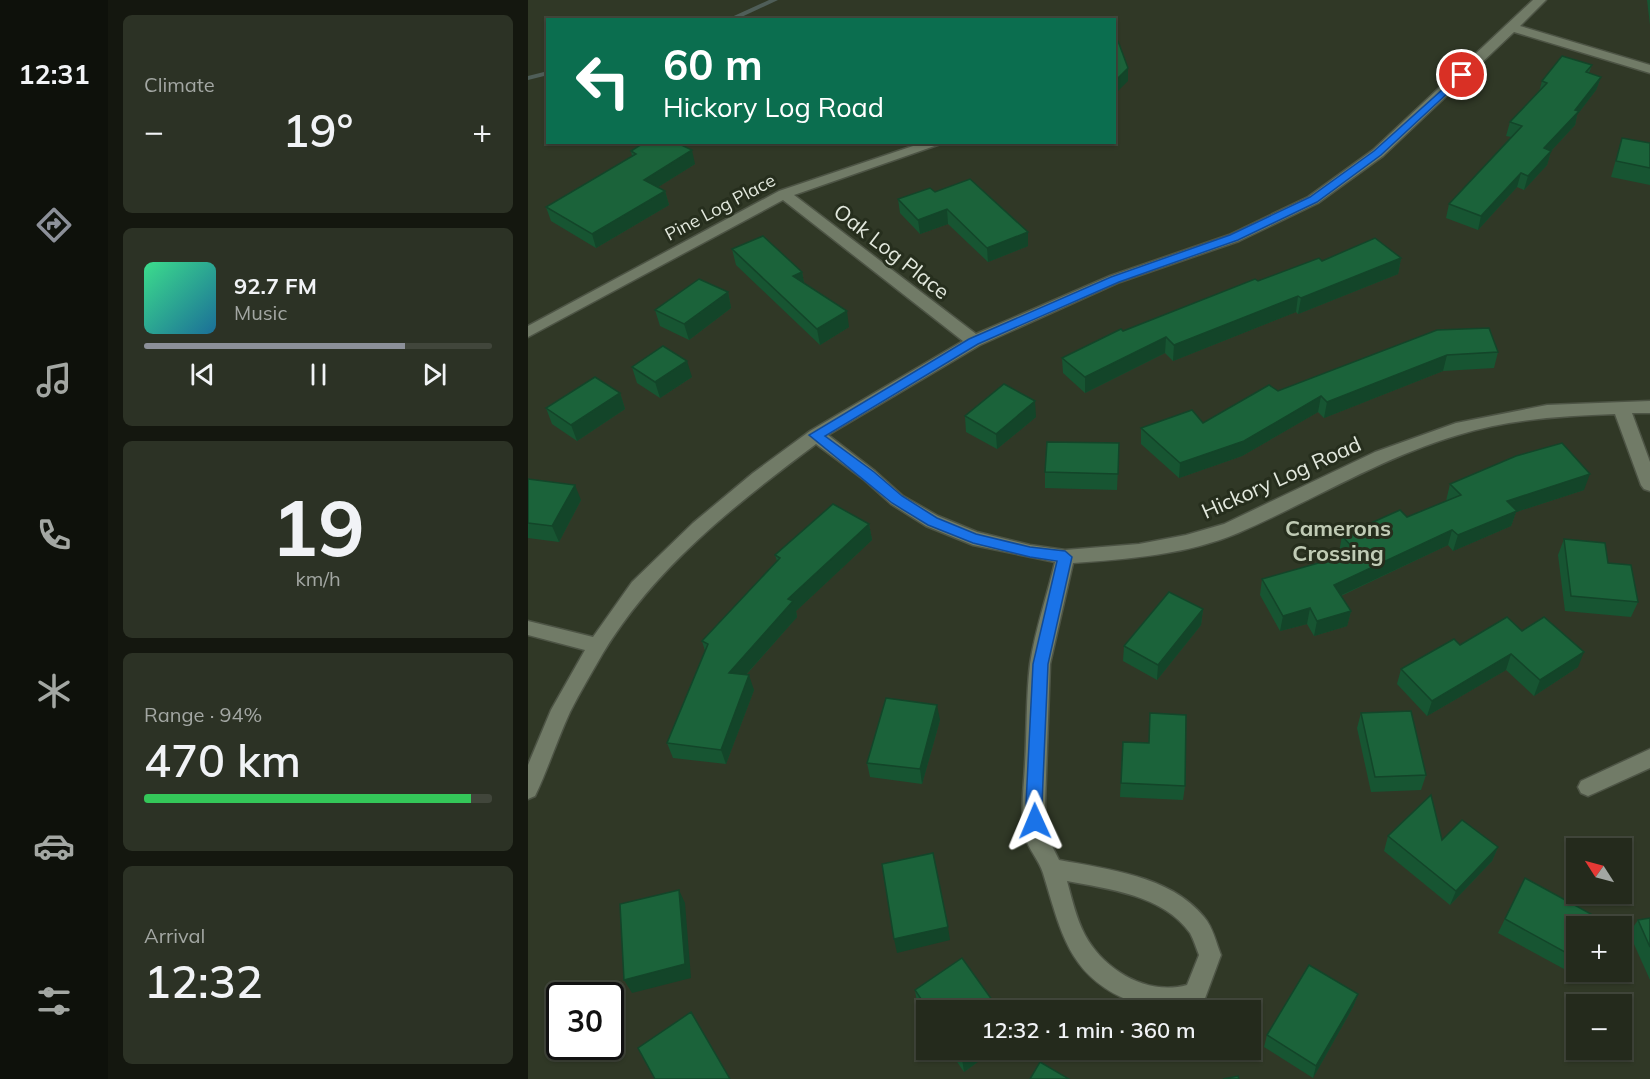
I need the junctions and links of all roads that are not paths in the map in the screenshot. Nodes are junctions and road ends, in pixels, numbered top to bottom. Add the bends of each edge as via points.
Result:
1 (1540, 0) edge
2 (1511, 27) junction
3 (1650, 69) edge
4 (934, 144) edge
5 (784, 194) junction
6 (528, 332) edge
7 (974, 341) junction
8 (1621, 407) junction
9 (1650, 407) edge
10 (816, 435) junction
11 (1650, 485) edge
12 (1065, 557) junction
13 (528, 628) edge
14 (597, 646) junction
15 (1650, 758) edge
16 (1587, 787) dead end
17 (528, 790) edge
18 (1052, 868) junction

1 - 2 street
2 - 3 street
2 - 7 street via 1378,153 1313,200 1234,237 1115,279
4 - 5 street, Pine Log Place
5 - 6 street, Pine Log Place
5 - 7 street, Oak Log Place
7 - 10 street
8 - 9 street, Hickory Log Road
8 - 11 street
8 - 12 street, Hickory Log Road via 1547,411 1456,429 1381,456 1230,529 1139,551
10 - 12 street, Hickory Log Road via 897,500 932,521 973,538
10 - 14 street via 699,528 639,587
12 - 18 street via 1041,664 1034,804 1036,837
13 - 14 street
14 - 17 street via 561,710
15 - 16 street
18 - 18 street via 1072,928 1084,956 1096,971 1115,984 1152,999 1179,1000 1196,993 1210,955 1198,926 1177,905 1133,886

